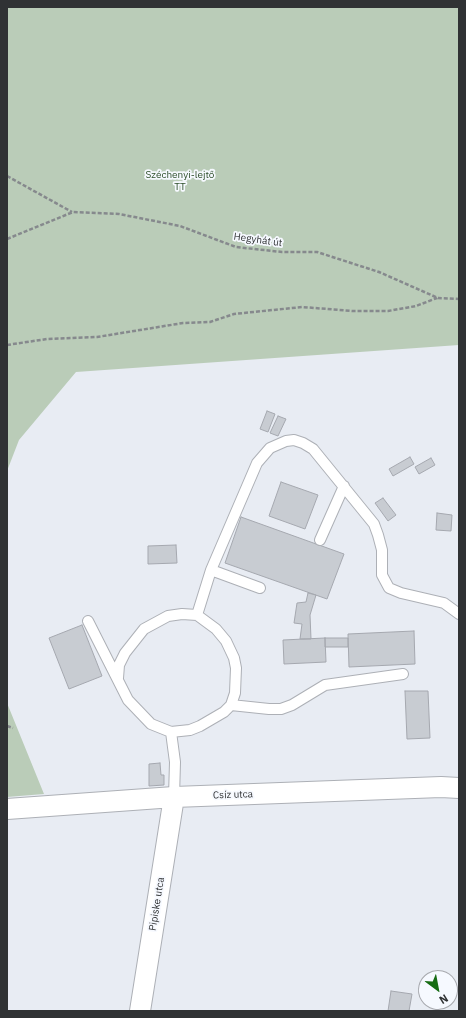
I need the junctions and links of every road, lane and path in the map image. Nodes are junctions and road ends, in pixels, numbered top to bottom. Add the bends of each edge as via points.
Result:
1 (7, 176) edge
2 (73, 212) junction
3 (7, 239) edge
4 (438, 298) junction
5 (459, 299) edge
6 (7, 345) edge
7 (344, 486) junction
8 (320, 540) dead end
9 (211, 570) junction
10 (260, 588) dead end
11 (459, 614) edge
12 (197, 615) junction
13 (88, 621) dead end
14 (403, 674) dead end
15 (118, 678) junction
16 (231, 704) junction
17 (7, 726) edge
18 (12, 728) dead end
19 (171, 732) junction
20 (459, 788) edge
21 (174, 797) junction
22 (7, 809) edge
23 (140, 1011) edge

1 - 2 path
2 - 3 path, Hegyhát út
2 - 4 path, Hegyhát út via 119,214 180,226 236,248 317,252 379,272
4 - 5 path, Hegyhát út
4 - 6 path via 416,306 388,311 302,307 234,314 210,322 183,323 97,337 47,338
7 - 8 lane
7 - 9 lane via 313,449 303,443 286,441 270,448 257,463
7 - 11 lane via 374,524 382,550 382,575 389,588 444,603
9 - 10 lane
9 - 12 lane
12 - 15 lane via 168,616 144,629 119,664
12 - 16 lane via 216,629 226,641 234,658 236,681
13 - 15 lane
14 - 16 lane via 326,685 281,709
15 - 19 lane via 136,711 151,724
16 - 19 lane via 211,722 190,730
17 - 18 path
19 - 21 lane via 175,762
20 - 21 street, Csíz utca
21 - 22 street, Csíz utca
21 - 23 street, Pipiske utca

